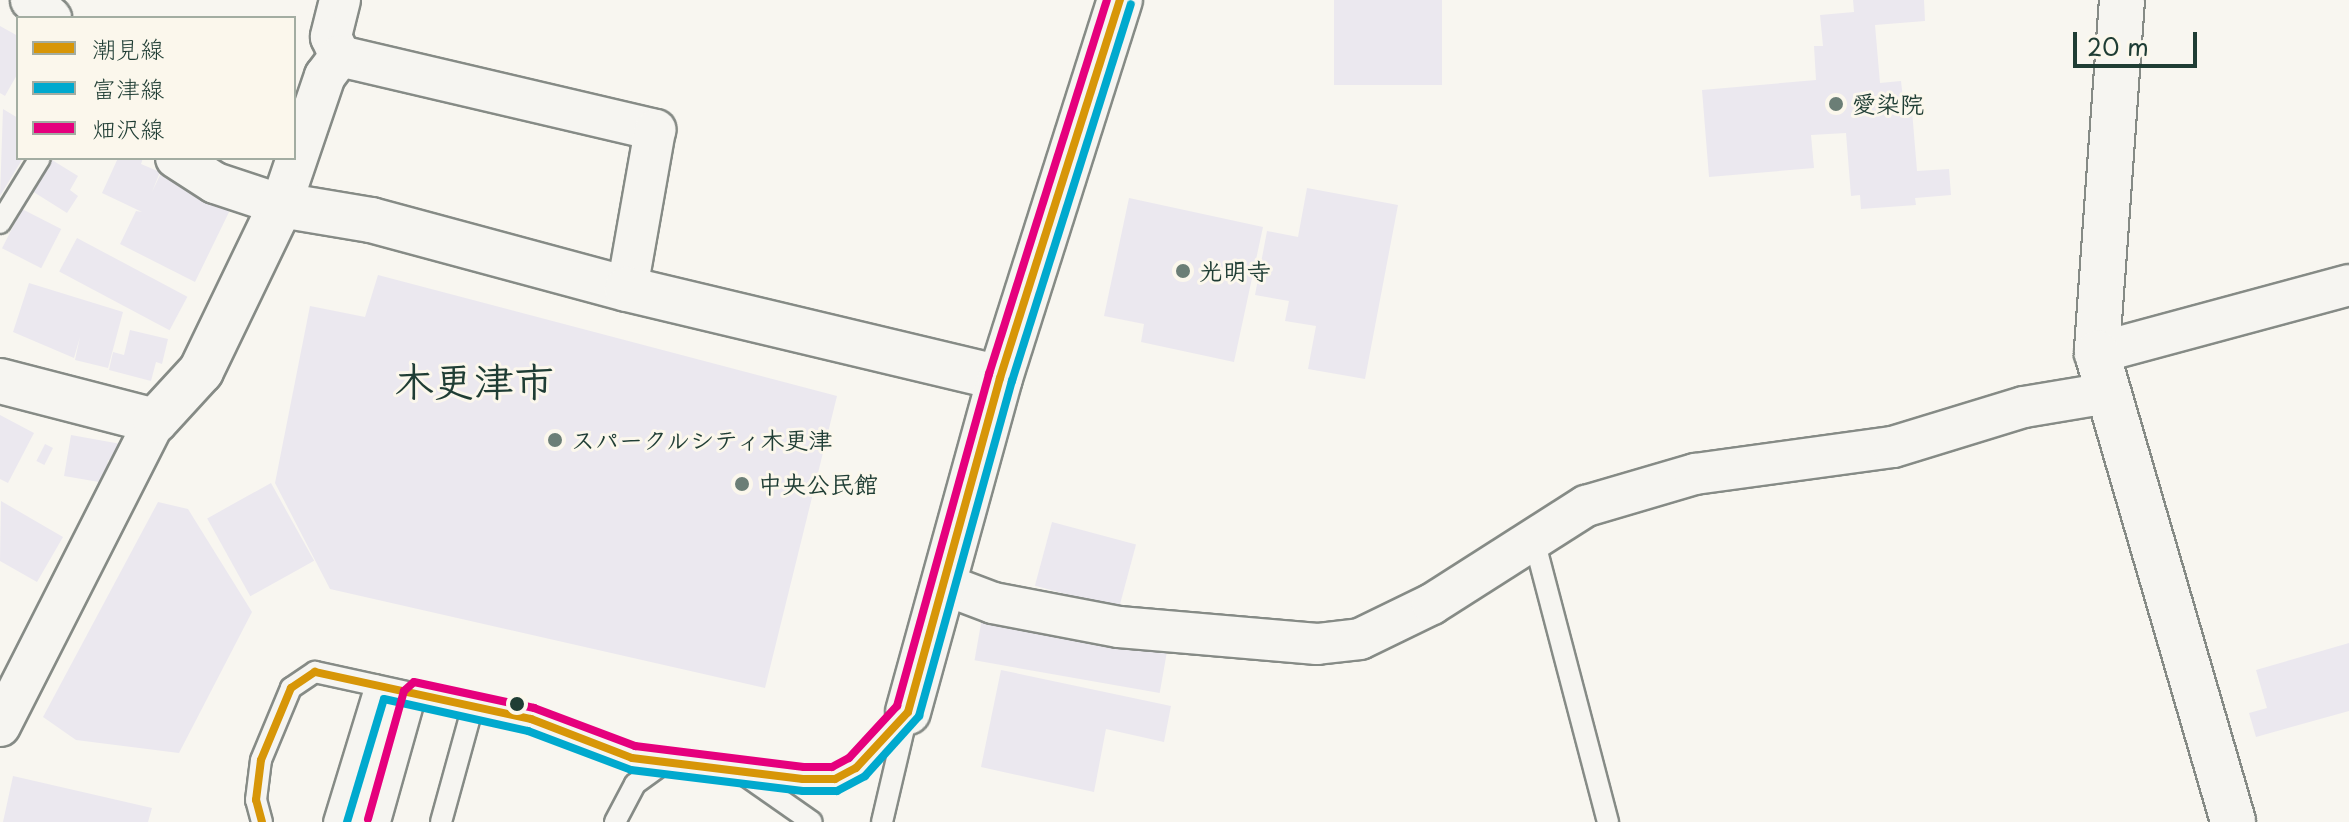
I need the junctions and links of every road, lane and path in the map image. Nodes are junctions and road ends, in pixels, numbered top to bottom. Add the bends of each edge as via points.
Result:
1 (31, 0) edge
2 (340, 0) edge
3 (1120, 0) edge
4 (2122, 0) edge
5 (49, 16) edge
6 (340, 56) junction
7 (39, 160) edge
8 (179, 160) edge
9 (281, 205) junction
10 (0, 223) edge
11 (2349, 285) edge
12 (627, 289) junction
13 (2102, 373) junction
14 (1000, 378) junction
15 (0, 381) edge
16 (155, 421) junction
17 (1534, 540) junction
18 (943, 584) junction
19 (376, 685) junction
20 (416, 694) junction
21 (473, 706) junction
22 (908, 712) junction
23 (0, 726) edge
24 (668, 760) junction
25 (739, 771) junction
26 (262, 822) edge
27 (334, 822) edge
28 (380, 822) edge
29 (441, 822) edge
30 (615, 822) edge
31 (812, 822) edge
32 (882, 822) edge
33 (1608, 822) edge
34 (2233, 822) edge

1 - 5 street
2 - 6 street via 331,37
3 - 14 street
4 - 13 street
6 - 9 street via 325,76
6 - 12 street via 655,130
7 - 10 lane
8 - 9 street via 215,183
9 - 12 street via 371,220
9 - 16 street via 201,371
11 - 13 street
12 - 14 street
13 - 17 street via 2024,407 1893,447 1695,474 1586,506
13 - 34 street
14 - 18 street
15 - 16 street
16 - 23 street
17 - 18 street via 1432,604 1360,639 1317,644 1119,627 993,603
17 - 33 lane
18 - 22 street
19 - 20 lane
19 - 26 lane via 315,672 291,688 255,779
19 - 27 lane
20 - 21 lane
20 - 28 lane
21 - 24 lane via 531,719 632,758
21 - 29 lane
22 - 25 lane via 856,768 835,779
22 - 32 lane
24 - 25 lane
24 - 30 lane via 635,784
25 - 31 lane

